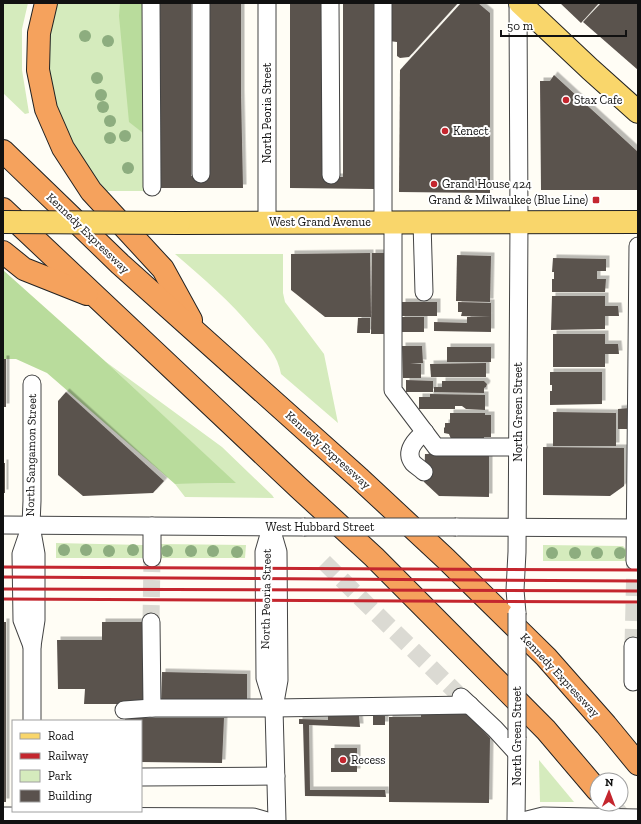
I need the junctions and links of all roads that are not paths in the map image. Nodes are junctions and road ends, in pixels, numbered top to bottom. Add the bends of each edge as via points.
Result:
1 (46, 3) edge
2 (151, 3) edge
3 (201, 3) edge
4 (267, 3) edge
5 (330, 3) edge
6 (383, 3) edge
7 (519, 3) edge
8 (638, 112) edge
9 (3, 151) edge
10 (201, 174) dead end
11 (331, 175) dead end
12 (152, 187) dead end
13 (3, 209) edge
14 (3, 222) edge
15 (267, 222) junction
16 (388, 222) junction
17 (422, 222) junction
18 (519, 222) junction
19 (638, 222) edge
20 (638, 246) edge
21 (3, 252) edge
22 (424, 292) dead end
23 (96, 298) junction
24 (198, 333) junction
25 (32, 384) dead end
26 (425, 432) junction
27 (518, 447) junction
28 (424, 472) dead end
29 (3, 525) edge
30 (31, 525) junction
31 (152, 526) junction
32 (517, 527) junction
33 (271, 528) junction
34 (637, 528) edge
35 (152, 558) tunnel mouth
36 (635, 561) dead end
37 (152, 622) tunnel mouth
38 (633, 646) tunnel mouth
39 (633, 682) dead end
40 (152, 708) junction
41 (274, 708) junction
42 (124, 710) dead end
43 (32, 720) edge
44 (517, 745) junction
45 (638, 764) edge
46 (276, 776) junction
47 (142, 777) edge
48 (589, 781) edge
49 (34, 814) edge
50 (3, 816) edge
51 (638, 818) edge
52 (267, 821) edge
53 (277, 821) edge
54 (516, 821) edge
55 (523, 821) edge

1 - 24 highway via 39,33 38,70 46,109 63,148 91,191 163,269
2 - 12 street
3 - 10 street
4 - 15 street, North Peoria Street
5 - 11 street
6 - 16 street
7 - 8 main road
7 - 18 street, North Green Street
9 - 24 highway, Kennedy Expressway via 120,264
13 - 23 highway
14 - 15 main road, West Grand Avenue, bridge
15 - 16 main road, West Grand Avenue
16 - 17 main road, West Grand Avenue
16 - 26 street via 393,390
17 - 18 main road, West Grand Avenue
17 - 22 street
18 - 19 main road, West Grand Avenue
18 - 27 street, North Green Street
20 - 34 street
21 - 23 highway via 24,269
23 - 48 highway via 385,568 546,730
24 - 45 highway, Kennedy Expressway via 446,559 546,657
25 - 30 street, North Sangamon Street
26 - 27 street via 436,447
26 - 28 street via 412,446 410,455 413,463
27 - 32 street, North Green Street
29 - 30 street, West Hubbard Street
30 - 31 street, West Hubbard Street
30 - 43 street, North Sangamon Street via 21,554 22,620 32,646
31 - 33 street, West Hubbard Street
31 - 35 street
32 - 33 street, West Hubbard Street, bridge
32 - 34 street, West Hubbard Street
32 - 44 street, North Green Street, bridge
33 - 41 street, North Peoria Street via 264,552 265,678
34 - 36 street
37 - 40 street
38 - 39 street
40 - 41 street
40 - 42 street
41 - 44 street via 466,701
41 - 46 street, North Peoria Street
44 - 54 street, North Green Street
46 - 47 street
46 - 53 street, North Peoria Street
49 - 50 street
49 - 52 street via 253,817
51 - 55 street via 543,816

